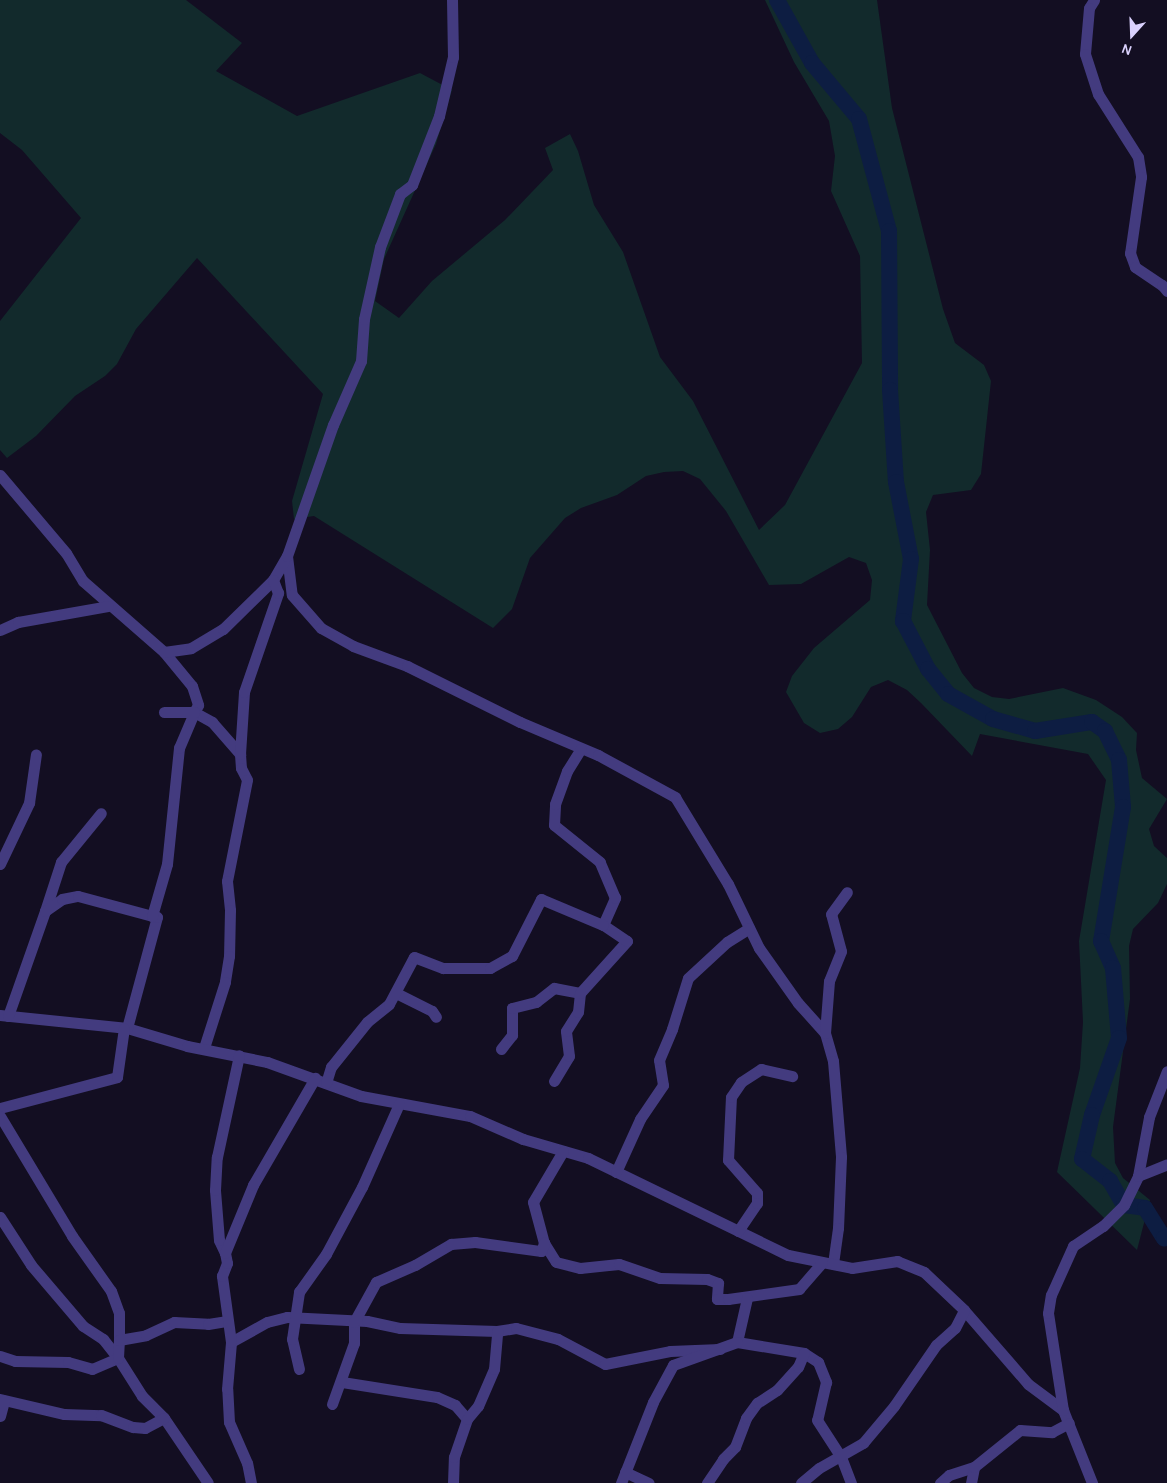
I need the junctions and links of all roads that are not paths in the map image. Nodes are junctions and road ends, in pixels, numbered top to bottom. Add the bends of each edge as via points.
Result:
1 (452, 0) edge
2 (1094, 0) edge
3 (1167, 292) edge
4 (0, 475) edge
5 (287, 556) junction
6 (273, 580) junction
7 (108, 606) junction
8 (0, 630) edge
9 (164, 652) junction
10 (164, 712) dead end
11 (194, 712) junction
12 (581, 749) junction
13 (36, 754) dead end
14 (240, 754) junction
15 (101, 814) dead end
16 (0, 864) edge
17 (848, 892) dead end
18 (45, 911) junction
19 (152, 916) junction
20 (603, 925) junction
21 (748, 928) junction
22 (580, 993) junction
23 (396, 994) junction
24 (4, 1015) edge
25 (436, 1017) dead end
26 (125, 1028) junction
27 (825, 1033) junction
28 (204, 1048) junction
29 (501, 1050) dead end
30 (239, 1055) junction
31 (1167, 1071) edge
32 (792, 1076) dead end
33 (314, 1078) junction
34 (554, 1081) dead end
35 (326, 1083) junction
36 (399, 1104) junction
37 (0, 1108) edge
38 (0, 1116) edge
39 (563, 1151) junction
40 (1167, 1164) edge
41 (616, 1172) junction
42 (1138, 1176) junction
43 (0, 1217) edge
44 (738, 1231) junction
45 (544, 1243) junction
46 (225, 1253) junction
47 (828, 1264) junction
48 (747, 1298) junction
49 (964, 1310) junction
50 (294, 1318) junction
51 (226, 1321) junction
52 (354, 1322) junction
53 (497, 1331) junction
54 (119, 1340) junction
55 (231, 1342) junction
56 (737, 1342) junction
57 (720, 1349) junction
58 (804, 1353) junction
59 (0, 1356) edge
60 (118, 1358) junction
61 (299, 1369) dead end
62 (342, 1382) junction
63 (2, 1400) edge
64 (332, 1404) dead end
65 (1063, 1410) junction
66 (0, 1416) edge
67 (164, 1418) junction
68 (467, 1419) junction
69 (1069, 1423) junction
70 (841, 1457) junction
71 (974, 1467) junction
72 (623, 1478) edge
73 (208, 1483) edge
74 (251, 1483) edge
75 (453, 1483) edge
76 (649, 1483) edge
77 (707, 1483) edge
78 (801, 1483) edge
79 (851, 1483) edge
80 (940, 1483) edge
81 (972, 1483) edge
82 (1092, 1483) edge

1 - 5 street via 453,57 439,116 412,185 400,194 380,247 364,320 361,361 334,425
2 - 3 street via 1089,8 1085,54 1098,94 1140,163 1139,204 1130,252 1135,267
4 - 7 street via 66,553 83,581
5 - 6 street
5 - 12 street via 292,595 321,628 353,646 407,666
6 - 9 street via 223,629 191,648
6 - 14 street via 278,593 244,692
7 - 8 street via 18,622
7 - 9 street
9 - 11 street via 192,686 198,705
10 - 11 street
11 - 14 street via 212,722
11 - 19 street via 179,748 167,864
12 - 20 street via 567,771 555,804 554,825 600,862 606,874 616,898
12 - 21 street via 598,754 675,797 728,884
13 - 16 street via 29,803
14 - 28 street via 241,768 247,780 227,881 229,956 225,982
15 - 18 street via 61,862
17 - 27 street via 831,914 841,951 829,981
18 - 19 street via 62,899 78,896
18 - 24 street
19 - 26 street via 157,917
20 - 22 street via 627,941
20 - 23 street via 541,899 512,956 490,968 443,968 414,957
21 - 27 street via 798,1003
21 - 41 street via 727,942 688,978 659,1060 664,1086 640,1119
22 - 29 street via 554,988 536,1002 512,1008 512,1034
22 - 34 street via 578,1012 566,1031 569,1056
23 - 25 street via 432,1011
23 - 35 street via 367,1022 331,1068
24 - 26 street
26 - 28 street
26 - 37 street via 117,1077
27 - 47 street via 833,1061 841,1157 838,1228
28 - 30 street
30 - 33 street
30 - 46 street via 217,1157 219,1240
31 - 42 street via 1149,1117
32 - 44 street via 761,1069 741,1082 731,1097 728,1160 757,1193 758,1203
33 - 35 street
33 - 46 street via 253,1185
35 - 36 street via 361,1096
36 - 39 street via 470,1116 523,1139
36 - 50 street via 362,1187 326,1254 299,1292
38 - 54 street via 72,1236 110,1291 119,1313
39 - 41 street
39 - 45 street via 534,1202
40 - 42 street
41 - 44 street
42 - 65 street via 1124,1205 1103,1226 1073,1246 1051,1296 1048,1312
43 - 60 street via 31,1265 84,1326 103,1339
44 - 47 street via 788,1255
45 - 48 street via 556,1262 580,1268 619,1264 660,1278 718,1282 717,1299
45 - 52 street via 541,1251 475,1242 451,1244 376,1282
46 - 51 street via 227,1263 222,1276
47 - 48 street via 799,1289
47 - 49 street via 852,1268 898,1261 924,1272
48 - 56 street
49 - 65 street via 1028,1384
49 - 70 street via 955,1328 936,1346 881,1423 863,1443
50 - 52 street
50 - 55 street via 267,1322
50 - 61 street via 292,1339
51 - 54 street via 208,1324 174,1322 146,1335
51 - 55 street
52 - 53 street via 367,1321 400,1328
52 - 62 street via 354,1343
53 - 57 street via 516,1328 558,1339 605,1364 670,1351
53 - 68 street via 494,1369 478,1406
54 - 60 street
55 - 74 street via 229,1422 247,1463
56 - 57 street
56 - 58 street
57 - 72 street via 673,1365 653,1402
58 - 70 street via 818,1362 826,1382 817,1420
58 - 77 street via 798,1367 777,1390 757,1403 746,1418 735,1447 723,1458
59 - 60 street via 15,1361 68,1362 92,1369
60 - 67 street via 142,1396
62 - 64 street
62 - 68 street via 437,1398 455,1405
63 - 66 street
63 - 67 street via 64,1414 101,1415 133,1427 145,1428
65 - 69 street
67 - 73 street
68 - 75 street via 454,1457
69 - 71 street via 1052,1432 1020,1430
69 - 82 street
70 - 78 street
70 - 79 street
71 - 80 street via 949,1475
71 - 81 street
72 - 76 street

